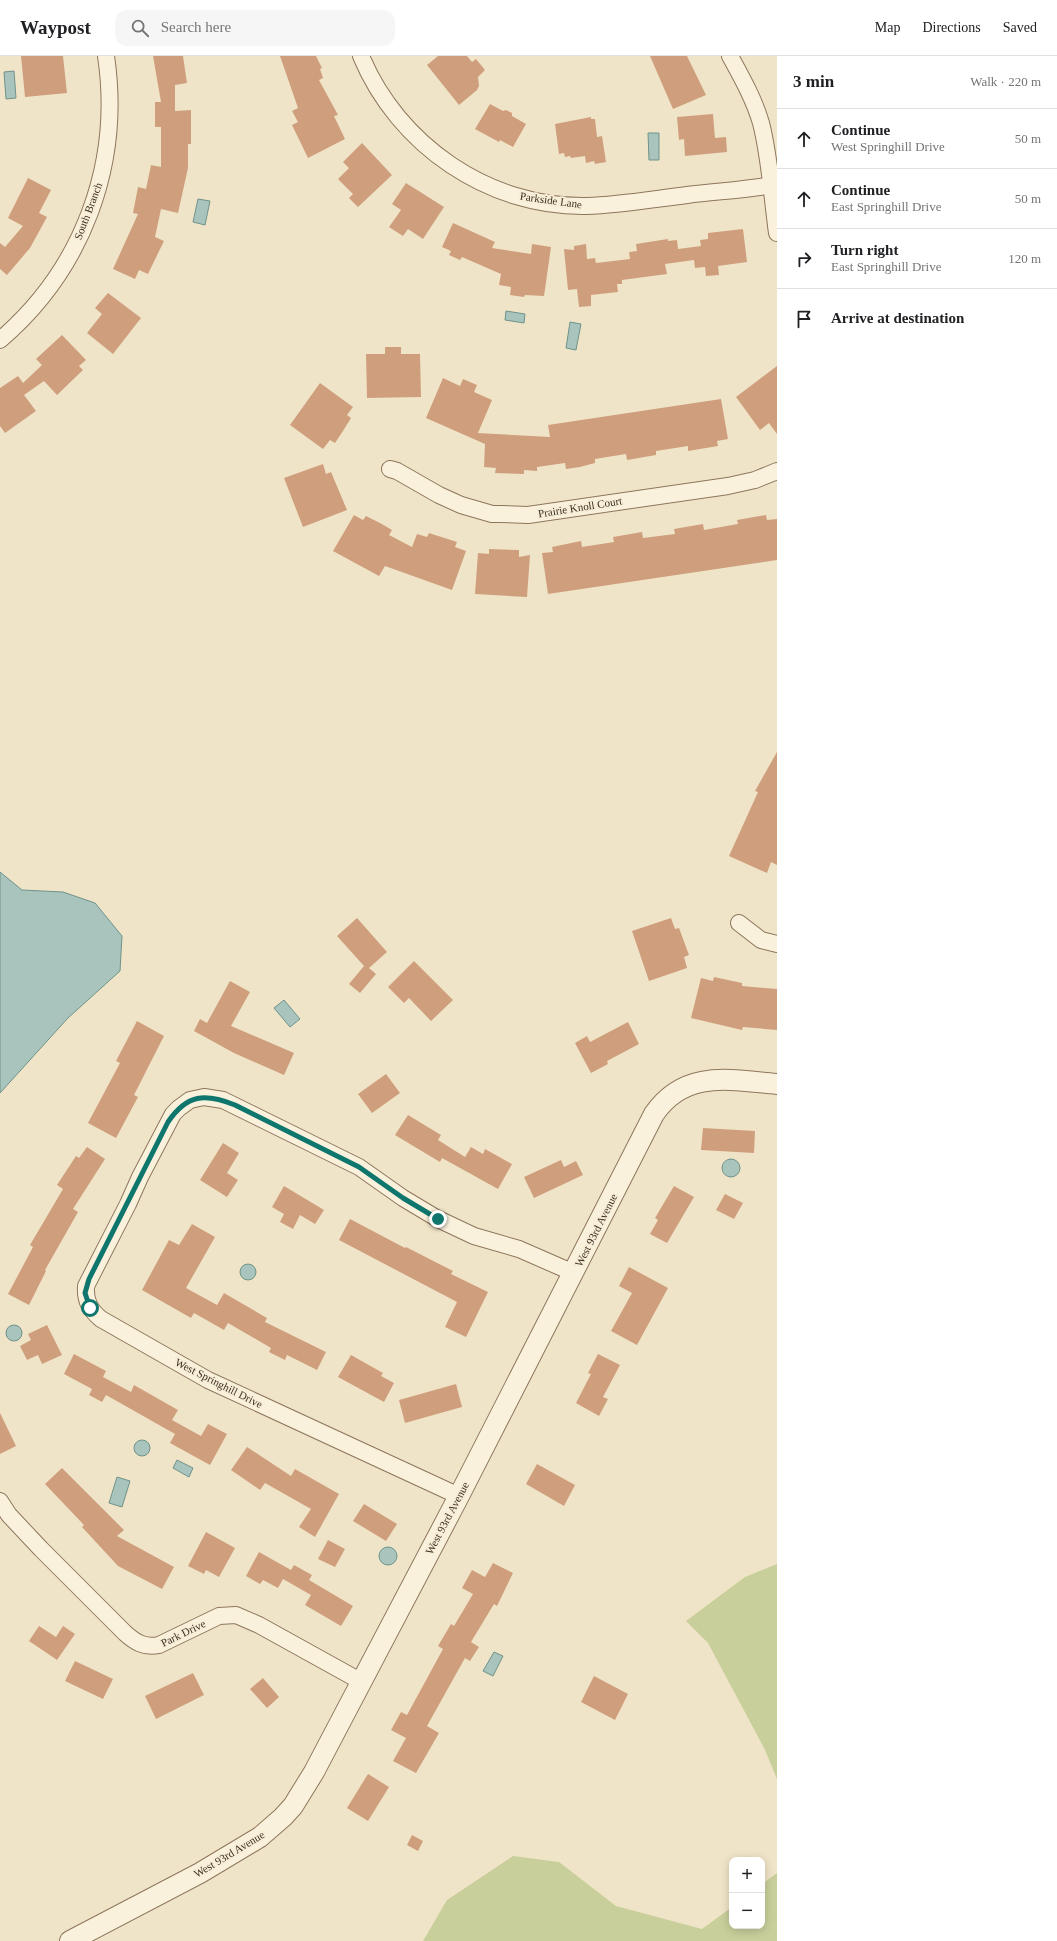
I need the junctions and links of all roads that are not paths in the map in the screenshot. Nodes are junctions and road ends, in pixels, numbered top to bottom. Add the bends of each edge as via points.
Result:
1 (106, 56) edge
2 (361, 56) edge
3 (730, 56) edge
4 (774, 184) edge
5 (777, 233) edge
6 (0, 340) edge
7 (390, 469) dead end
8 (777, 471) edge
9 (739, 923) dead end
10 (777, 944) edge
11 (777, 1084) edge
12 (574, 1273) junction
13 (458, 1496) junction
14 (0, 1501) edge
15 (362, 1682) junction
16 (70, 1941) edge

1 - 6 street, South Branch via 110,128 105,162 94,202 63,269 28,314
2 - 4 street, Parkside Lane via 383,99 405,127 420,141 466,175 509,194 587,206
3 - 4 street via 746,84 761,122
4 - 5 street
7 - 8 street, Prairie Knoll Court via 461,505 492,514 528,515 728,486 755,480
9 - 10 street via 761,940
11 - 12 street, West 93rd Avenue via 707,1081 683,1087 663,1101
12 - 13 street, West 93rd Avenue
12 - 13 street, West Springhill Drive via 519,1249 474,1236 438,1219 359,1167 235,1105 214,1098 190,1100 178,1108 157,1142 86,1286 87,1301 94,1314 208,1380
13 - 15 street, West 93rd Avenue
14 - 15 street, Park Drive via 9,1515 41,1548 124,1633 138,1643 159,1645 219,1616 236,1615
15 - 16 street, West 93rd Avenue via 301,1795 272,1828 200,1873

